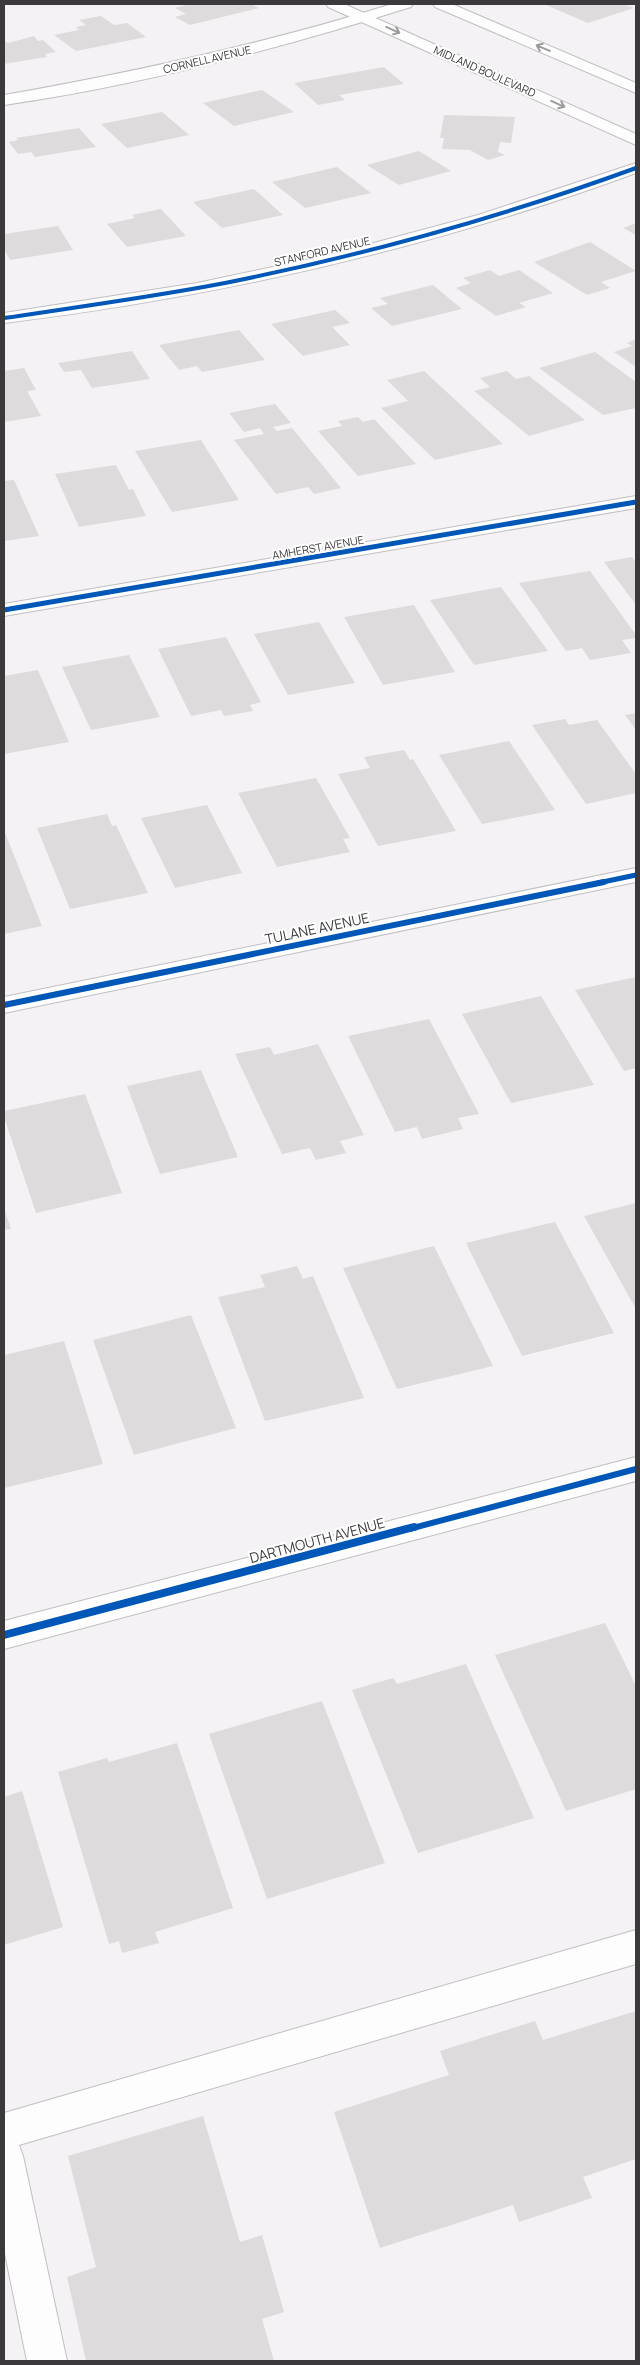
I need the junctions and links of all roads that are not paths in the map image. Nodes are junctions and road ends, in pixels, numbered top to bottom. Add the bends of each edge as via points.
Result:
1 (333, 4) edge
2 (406, 4) edge
3 (440, 4) edge
4 (365, 17) junction
5 (636, 88) edge
6 (4, 100) edge
7 (636, 140) edge
8 (636, 168) edge
9 (4, 318) edge
10 (636, 486) edge
11 (636, 502) edge
12 (545, 518) junction
13 (4, 610) edge
14 (636, 875) edge
15 (4, 1005) edge
16 (636, 1469) edge
17 (4, 1635) edge
18 (636, 1947) edge
19 (4, 2131) edge
20 (4, 2156) edge
21 (47, 2361) edge

1 - 4 street, MIDLAND BOULEVARD
2 - 4 street, CORNELL AVENUE
5 -> 3 street
4 - 6 street, CORNELL AVENUE via 159,71
4 -> 7 street, MIDLAND BOULEVARD
8 - 9 street, STANFORD AVENUE via 522,207 313,264 138,298
10 - 12 street, AMHERST AVENUE
11 - 12 street, AMHERST AVENUE
12 - 13 street, AMHERST AVENUE
14 - 15 street, TULANE AVENUE
16 - 17 street, DARTMOUTH AVENUE
18 - 19 street
20 - 21 street

